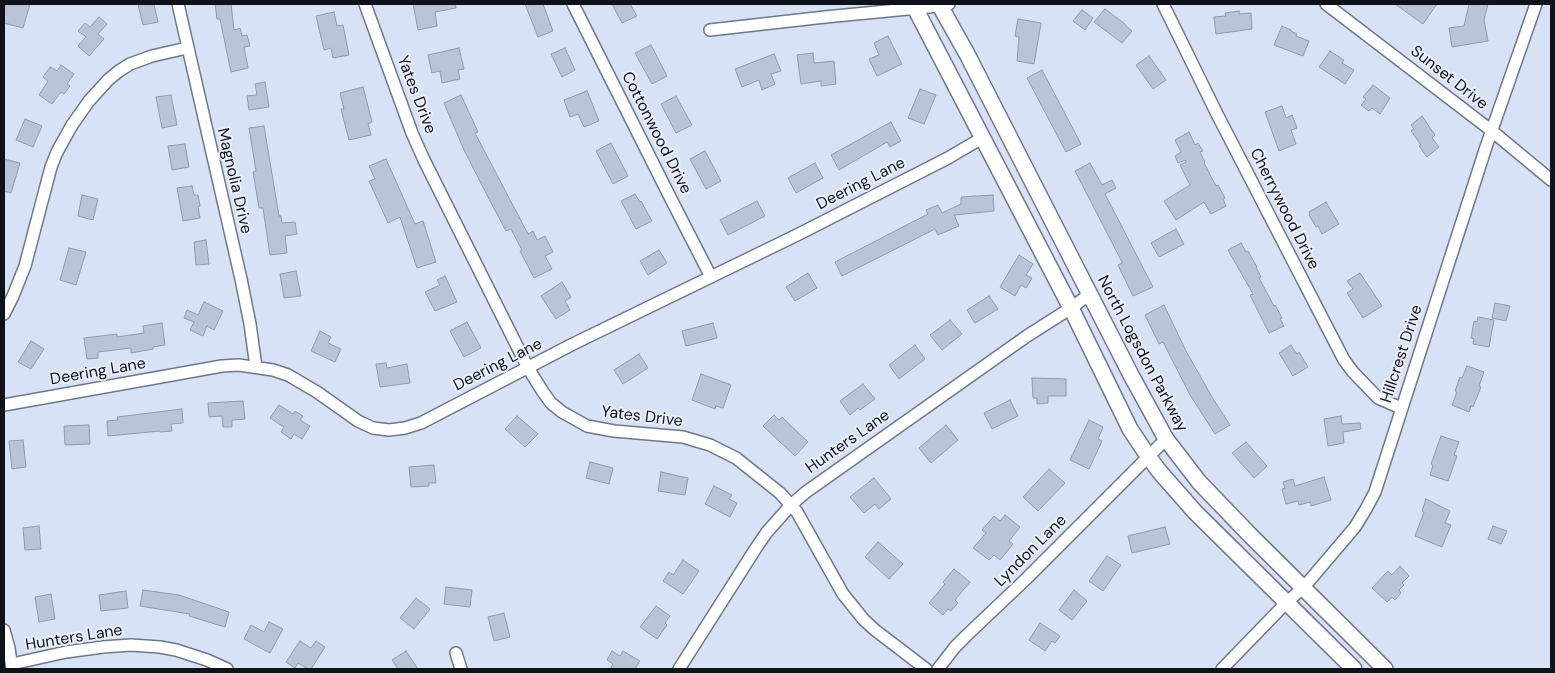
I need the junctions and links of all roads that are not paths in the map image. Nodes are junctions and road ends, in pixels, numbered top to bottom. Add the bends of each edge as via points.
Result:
1 (178, 4) edge
2 (364, 4) edge
3 (573, 4) edge
4 (943, 4) edge
5 (1163, 4) edge
6 (1326, 4) edge
7 (1536, 4) edge
8 (914, 6) edge
9 (710, 30) dead end
10 (187, 48) junction
11 (1492, 131) junction
12 (982, 138) junction
13 (1551, 180) edge
14 (711, 277) junction
15 (1090, 294) junction
16 (1071, 308) junction
17 (4, 314) edge
18 (256, 367) junction
19 (528, 368) junction
20 (4, 405) edge
21 (1401, 408) junction
22 (1166, 438) junction
23 (1148, 456) junction
24 (791, 505) junction
25 (1304, 587) junction
26 (1287, 602) junction
27 (4, 630) edge
28 (456, 653) dead end
29 (12, 667) edge
30 (227, 669) edge
31 (461, 669) edge
32 (679, 669) edge
33 (926, 669) edge
34 (938, 669) edge
35 (1222, 669) edge
36 (1354, 669) edge
37 (1384, 669) edge

1 - 10 street, Magnolia Drive
2 - 19 street, Yates Drive via 424,160
3 - 14 street, Cottonwood Drive
4 - 8 street
4 - 15 main road, North Logsdon Parkway
5 - 21 street, Cherrywood Drive via 1344,360 1378,398
6 - 11 street, Sunset Drive
7 - 11 street, Hillcrest Drive
8 - 9 street
8 - 12 main road
10 - 17 street via 152,56 119,71 89,101 72,125 51,167 25,266
10 - 18 street, Magnolia Drive via 241,279
11 - 13 street, Sunset Drive
11 - 21 street, Hillcrest Drive
12 - 14 street, Deering Lane
12 - 16 main road
14 - 19 street, Deering Lane
15 - 16 street, Hunters Lane
15 - 22 main road, North Logsdon Parkway
16 - 23 main road via 1130,429
16 - 24 street, Hunters Lane via 995,358
18 - 19 street, Deering Lane via 288,375 358,421 373,428 389,430 421,422
18 - 20 street, Deering Lane via 222,366
19 - 24 street, Yates Drive via 551,403 574,420 600,429 670,435 710,445 736,458
21 - 25 street, Hillcrest Drive via 1375,492 1366,509 1355,527
22 - 23 street, Lyndon Lane
22 - 25 main road, North Logsdon Parkway via 1200,482
23 - 26 main road via 1176,492
23 - 34 street, Lyndon Lane via 961,641
24 - 32 street, Hunters Lane via 756,548
24 - 33 street, Yates Drive via 853,608 875,630
25 - 26 street, Hillcrest Drive
25 - 37 main road, North Logsdon Parkway
26 - 35 street, Hillcrest Drive
26 - 36 main road
27 - 29 street
28 - 31 street
29 - 30 street, Hunters Lane via 66,652 131,645 176,650

